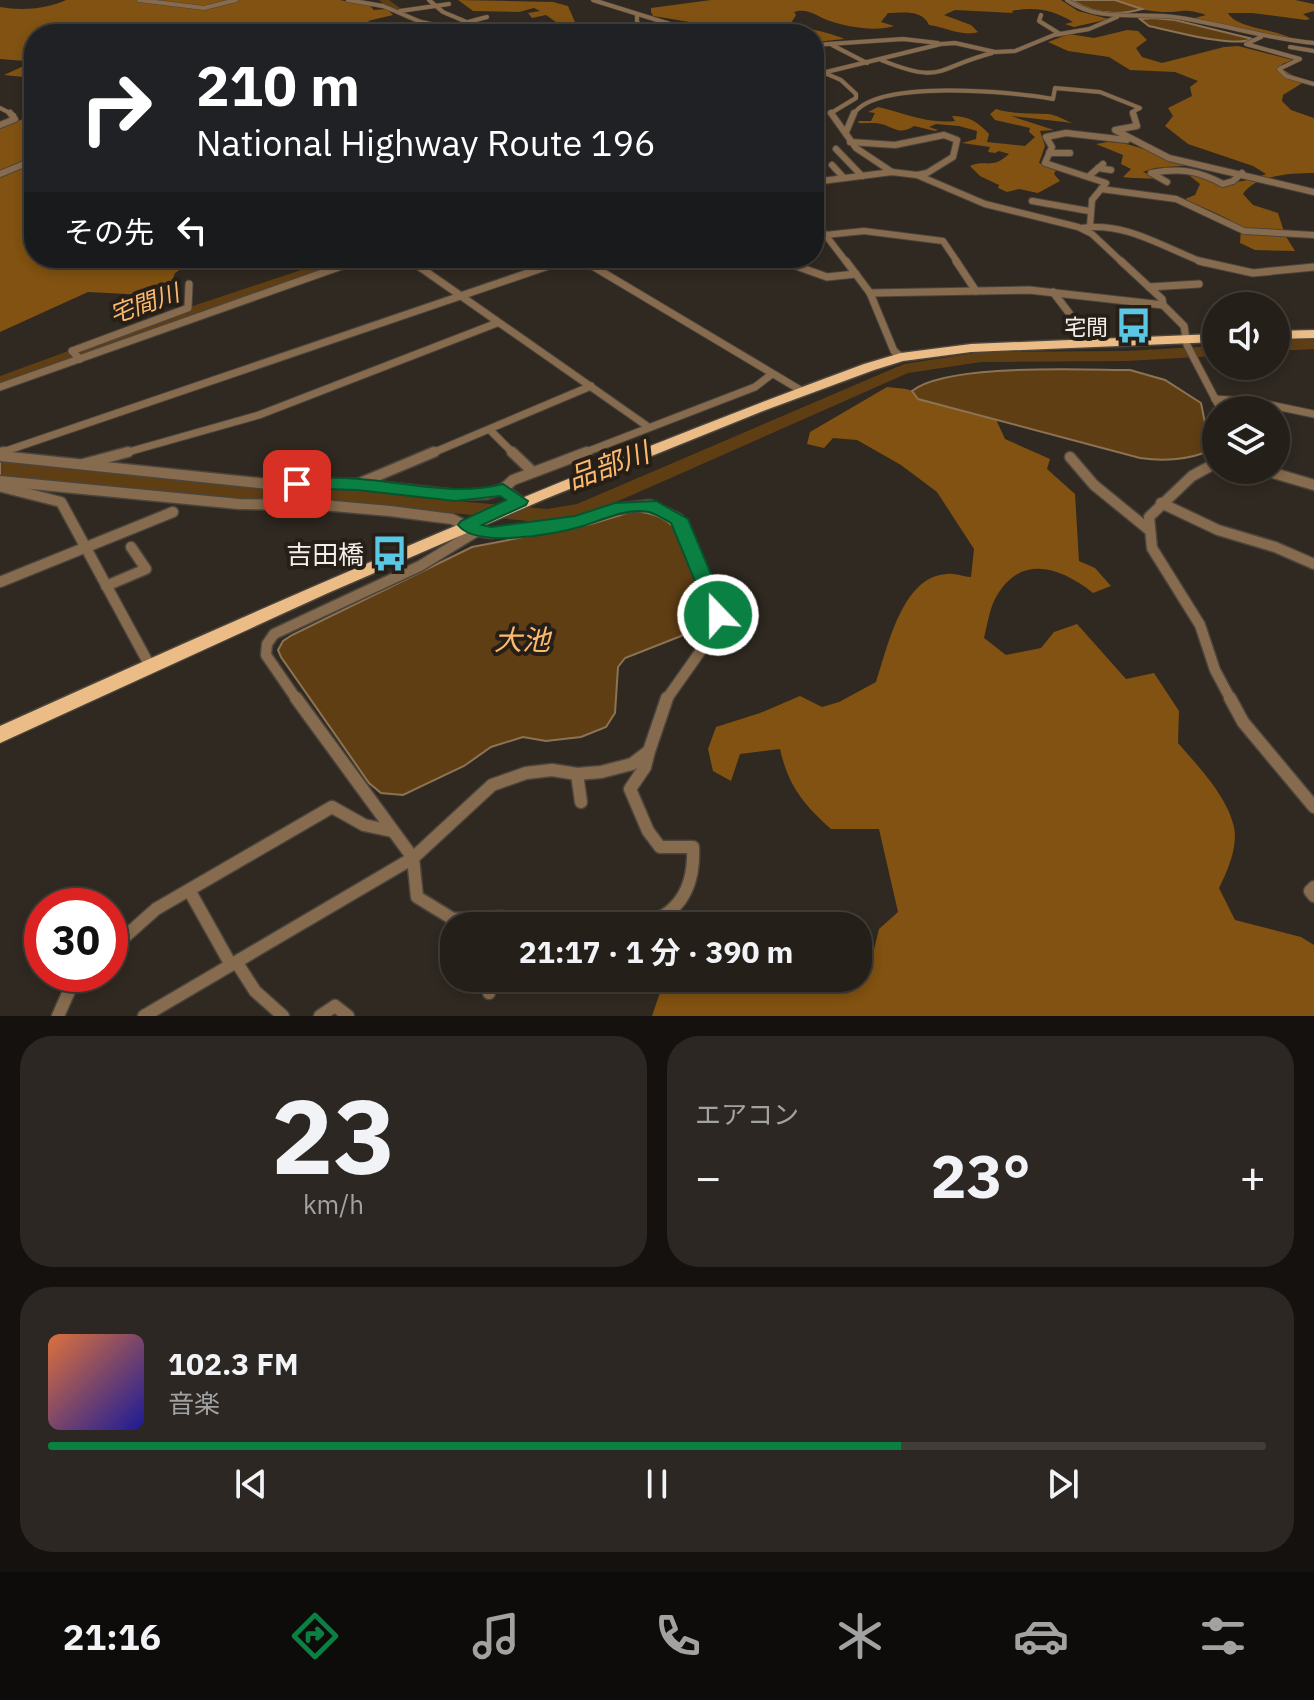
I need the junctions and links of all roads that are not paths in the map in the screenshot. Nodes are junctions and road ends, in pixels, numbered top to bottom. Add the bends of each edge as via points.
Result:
1 (139, 0) edge
2 (236, 0) edge
3 (348, 0) edge
4 (429, 0) edge
5 (593, 0) edge
6 (1067, 0) edge
7 (449, 4) dead end
8 (436, 6) junction
9 (400, 11) junction
10 (637, 15) junction
11 (1041, 15) dead end
12 (487, 17) dead end
13 (1117, 17) junction
14 (466, 22) junction
15 (432, 24) edge
16 (459, 24) edge
17 (471, 24) edge
18 (639, 24) edge
19 (668, 24) edge
20 (1060, 34) junction
21 (1260, 37) junction
22 (881, 41) junction
23 (1314, 42) edge
24 (824, 44) edge
25 (829, 44) junction
26 (941, 44) junction
27 (906, 51) junction
28 (1314, 51) edge
29 (995, 52) junction
30 (881, 60) junction
31 (867, 63) junction
32 (824, 74) edge
33 (827, 74) junction
34 (919, 75) junction
35 (1314, 84) edge
36 (934, 92) junction
37 (0, 108) edge
38 (0, 125) edge
39 (846, 132) junction
40 (1128, 140) junction
41 (850, 142) junction
42 (836, 149) dead end
43 (1049, 153) junction
44 (1070, 153) dead end
45 (24, 165) edge
46 (832, 165) dead end
47 (1111, 170) dead end
48 (892, 172) junction
49 (1242, 173) junction
50 (0, 174) edge
51 (917, 175) junction
52 (862, 176) junction
53 (1089, 176) junction
54 (844, 178) junction
55 (824, 181) edge
56 (1167, 182) dead end
57 (1101, 189) junction
58 (1314, 192) edge
59 (1032, 201) dead end
60 (1089, 211) junction
61 (1086, 227) junction
62 (825, 235) joint
63 (1314, 235) edge
64 (1314, 267) edge
65 (336, 268) edge
66 (420, 268) edge
67 (542, 268) edge
68 (596, 268) edge
69 (800, 268) edge
70 (856, 274) junction
71 (189, 284) dead end
72 (1199, 284) dead end
73 (1149, 287) junction
74 (976, 291) junction
75 (1053, 292) junction
76 (870, 293) junction
77 (459, 296) junction
78 (1163, 305) junction
79 (188, 308) junction
80 (198, 315) junction
81 (497, 323) junction
82 (1314, 328) edge
83 (1290, 329) edge
84 (1202, 333) edge
85 (1314, 334) edge
86 (1187, 335) junction
87 (1290, 335) edge
88 (1202, 337) edge
89 (1089, 340) junction
90 (898, 354) junction
91 (80, 359) junction
92 (772, 374) junction
93 (591, 386) junction
94 (0, 387) edge
95 (796, 387) junction
96 (1213, 396) edge
97 (1290, 409) edge
98 (1314, 414) edge
99 (647, 426) junction
100 (491, 431) junction
101 (0, 454) edge
102 (1070, 457) dead end
103 (76, 466) junction
104 (1202, 471) edge
105 (533, 472) junction
106 (1290, 478) edge
107 (2, 482) edge
108 (357, 484) junction
109 (1314, 485) edge
110 (503, 489) junction
111 (516, 503) junction
112 (1161, 503) junction
113 (173, 512) dead end
114 (477, 524) junction
115 (1148, 529) junction
116 (131, 547) dead end
117 (85, 548) junction
118 (1314, 564) edge
119 (0, 582) edge
120 (106, 586) junction
121 (150, 666) junction
122 (0, 735) edge
123 (653, 740) junction
124 (577, 774) junction
125 (581, 802) dead end
126 (1314, 807) edge
127 (392, 831) junction
128 (413, 858) junction
129 (1314, 887) edge
130 (189, 890) junction
131 (1314, 896) edge
132 (440, 912) edge
133 (673, 912) edge
134 (128, 934) edge
135 (234, 964) junction
136 (69, 992) edge
137 (58, 1016) edge
138 (144, 1016) edge
139 (283, 1016) edge
140 (320, 1016) edge
141 (348, 1016) edge

1 - 2 street via 204,8
3 - 9 street
4 - 8 street
5 - 10 street
6 - 13 street via 1082,11
7 - 8 street
8 - 9 street
8 - 14 street
9 - 15 street
10 - 18 street
10 - 19 street
11 - 20 street via 1039,21
12 - 14 street
13 - 20 street
13 - 21 street via 1165,15
14 - 16 street
14 - 17 street
20 - 29 street via 1022,50
21 - 23 street
21 - 28 street
21 - 35 street via 1246,44 1300,59 1279,69
22 - 25 street
22 - 26 street
22 - 27 street
24 - 25 street
25 - 31 street
26 - 27 street
26 - 29 street
27 - 30 street
29 - 34 street
30 - 31 street
30 - 34 street
31 - 33 street
32 - 33 street
33 - 39 street via 856,94 831,113
34 - 36 street
36 - 39 street via 864,104
36 - 40 street via 981,90 1053,99 1055,88 1100,92 1140,108 1132,112 1137,126 1115,130
37 - 38 street via 15,119
39 - 41 street
40 - 43 street via 1060,132 1046,137 1052,147
40 - 49 street via 1169,158
41 - 48 street
41 - 51 street via 895,145 944,135 957,140 953,157
42 - 52 street
43 - 44 street
43 - 53 street via 1045,163
45 - 50 street
46 - 54 street
47 - 53 street via 1100,166
48 - 51 street
48 - 52 street
49 - 56 street via 1223,184 1180,168 1151,173
49 - 58 street
51 - 61 street via 985,204
52 - 54 street
53 - 57 street via 1106,183
54 - 55 street
57 - 60 street
57 - 63 street via 1176,199 1244,231
59 - 60 street
60 - 61 street
61 - 64 street via 1141,236 1218,268 1268,274
61 - 73 street
62 - 70 street
62 - 74 street via 864,231 943,241
65 - 80 street
66 - 77 street
67 - 77 street
68 - 92 street
69 - 70 street via 819,275
70 - 76 street
71 - 79 street
72 - 73 street
73 - 78 street
74 - 75 street
74 - 76 street
75 - 78 street
75 - 89 street
76 - 90 street
77 - 81 street
77 - 101 street
78 - 86 street
79 - 80 street
79 - 91 street via 72,351
80 - 91 street
81 - 93 street
81 - 103 street via 261,414 173,443
82 - 83 highway
84 - 86 highway
85 - 87 highway
86 - 88 highway
86 - 89 highway
86 - 96 street
89 - 90 highway
90 - 95 highway
91 - 94 street
92 - 95 street
92 - 99 street via 755,387
93 - 99 street
93 - 100 street
95 - 111 highway
97 - 98 street
99 - 105 street
100 - 105 street
100 - 108 street
101 - 103 street
102 - 115 street via 1094,485
103 - 108 street via 268,484
104 - 112 street
105 - 110 street
106 - 109 street
107 - 114 street via 239,504 390,511
107 - 117 street via 2,487 61,502
108 - 110 street via 455,495
110 - 111 street
111 - 114 highway
112 - 115 street via 1149,517
112 - 118 street
113 - 117 street
114 - 121 highway
114 - 123 street via 491,533 577,522 615,509 650,505 679,519 718,615 714,632 668,694
114 - 127 street via 420,566 274,634 267,644 266,655
115 - 126 street via 1152,548 1200,625 1215,670 1243,722
116 - 120 street via 146,569
117 - 119 street
117 - 120 street
120 - 121 street
121 - 122 highway
123 - 124 street via 649,751 632,764
123 - 133 street via 645,767 630,789 660,847 693,847 696,869 684,902
124 - 125 street
124 - 128 street via 526,773 492,785
127 - 128 street
127 - 130 street via 364,825 332,807
128 - 132 street via 417,897
128 - 135 street
129 - 131 street
130 - 134 street
130 - 135 street
135 - 138 street
135 - 139 street
136 - 137 street
140 - 141 street via 335,1006

